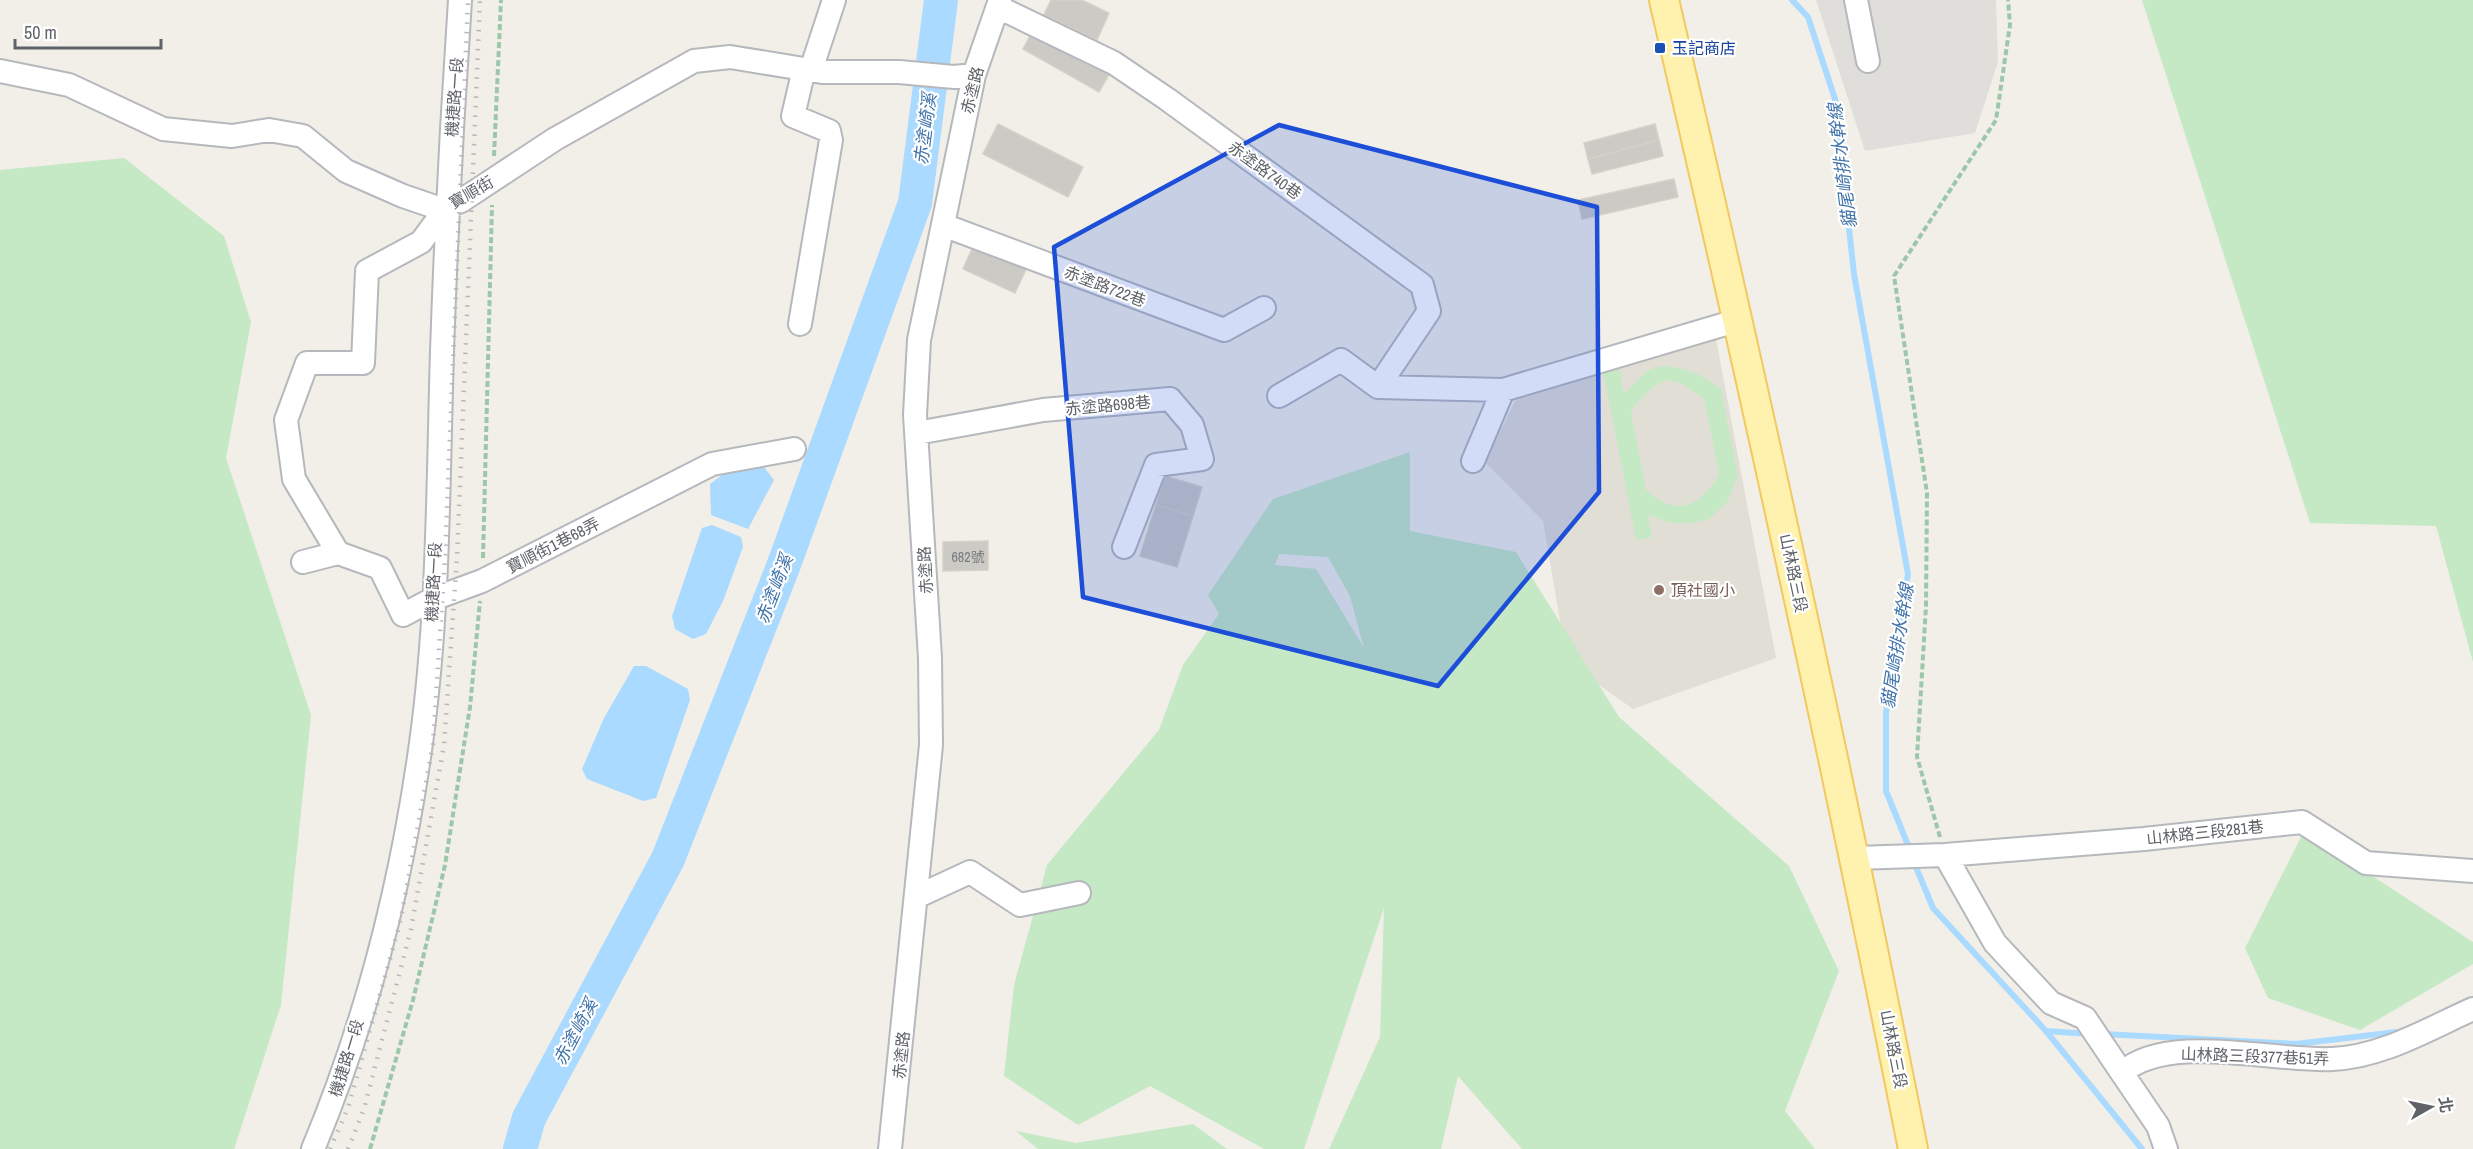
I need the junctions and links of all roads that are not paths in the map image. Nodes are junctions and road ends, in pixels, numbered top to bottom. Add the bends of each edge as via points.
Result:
1 (460, 0) edge
2 (834, 0) edge
3 (1664, 0) edge
4 (1856, 0) edge
5 (999, 3) edge
6 (1868, 61) dead end
7 (807, 70) junction
8 (0, 71) edge
9 (964, 76) junction
10 (447, 207) junction
11 (943, 225) junction
12 (1264, 308) dead end
13 (1739, 320) junction
14 (801, 324) dead end
15 (1378, 387) junction
16 (1503, 390) junction
17 (1279, 396) dead end
18 (917, 433) junction
19 (794, 449) dead end
20 (1473, 461) dead end
21 (1124, 547) dead end
22 (338, 553) junction
23 (303, 562) dead end
24 (434, 599) junction
25 (1935, 855) junction
26 (1856, 858) junction
27 (2473, 872) edge
28 (1079, 893) dead end
29 (916, 897) junction
30 (2473, 1009) edge
31 (2122, 1073) junction
32 (313, 1149) edge
33 (890, 1149) edge
34 (1913, 1149) edge
35 (2166, 1149) edge

1 - 10 street, 機捷路一段
2 - 7 street
3 - 13 main road, 山林路三段
4 - 6 street
5 - 9 street, 赤塗路
5 - 15 street, 赤塗路740巷 via 1114,63 1422,285 1429,311
7 - 9 street, 寶順街
7 - 10 street, 寶順街 via 730,57 694,61 555,139
7 - 14 street via 793,117 829,131 831,140
8 - 10 street, 寶順街 via 69,85 163,129 232,136 269,130 303,136 346,171 403,196 441,209
9 - 11 street, 赤塗路
10 - 22 street via 421,242 367,271 363,363 307,363 286,420 294,479
10 - 24 street, 機捷路一段
11 - 12 street, 赤塗路722巷 via 1224,330
11 - 18 street, 赤塗路 via 919,340
13 - 16 street
13 - 26 main road, 山林路三段
15 - 16 street
15 - 17 street via 1341,360
16 - 20 street
18 - 21 street, 赤塗路698巷 via 1043,410 1170,399 1192,425 1202,459 1156,465
18 - 29 street, 赤塗路 via 931,745
19 - 24 street, 寶順街1巷68弄 via 712,464 482,581
22 - 23 street
22 - 24 street, 寶順街1巷68弄 via 380,568 403,615
24 - 32 street, 機捷路一段 via 421,741 397,888 337,1093
25 - 26 street, 山林路三段281巷
25 - 27 street, 山林路三段281巷 via 2302,822 2366,863
25 - 31 street via 1995,943 2051,1003 2085,1018
26 - 34 main road, 山林路三段
28 - 29 street via 1020,905 970,872
29 - 33 street, 赤塗路
30 - 31 street, 山林路三段377巷51弄 via 2375,1053 2332,1059 2184,1051 2134,1062
31 - 35 street via 2158,1126

